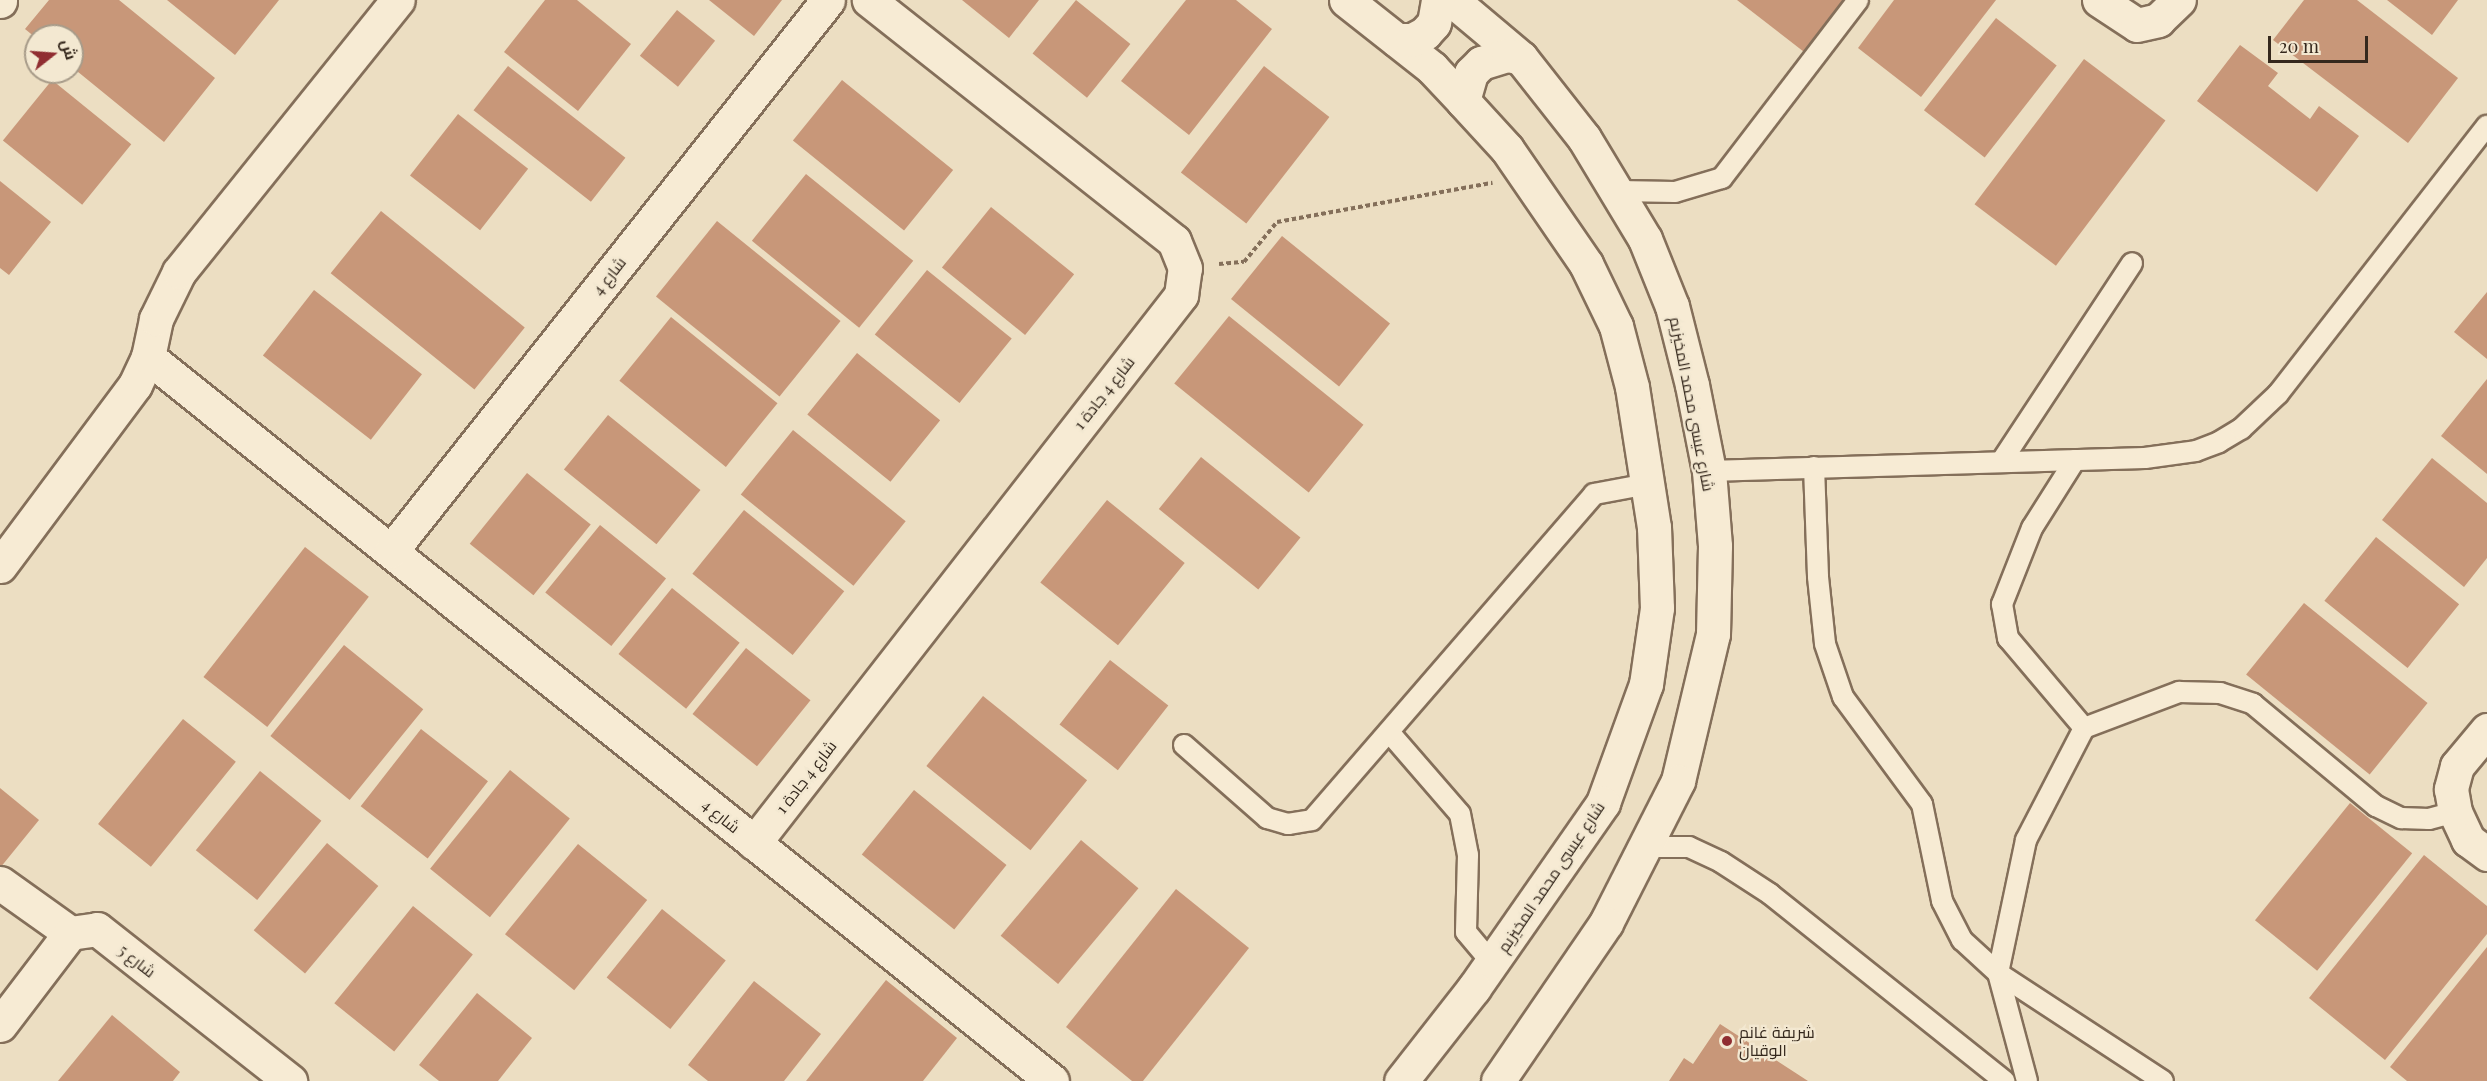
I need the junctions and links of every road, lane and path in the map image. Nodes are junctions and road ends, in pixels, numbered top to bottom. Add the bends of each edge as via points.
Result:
1 (398, 0) edge
2 (828, 0) edge
3 (869, 0) edge
4 (1346, 0) edge
5 (1438, 0) edge
6 (1452, 0) edge
7 (1858, 0) edge
8 (2099, 0) edge
9 (2179, 0) edge
10 (1397, 40) junction
11 (1521, 58) junction
12 (1463, 100) junction
13 (2487, 126) edge
14 (1528, 177) junction
15 (1619, 191) junction
16 (2132, 263) dead end
17 (1185, 268) junction
18 (148, 357) junction
19 (2076, 460) junction
20 (2001, 462) junction
21 (1814, 468) junction
22 (1708, 471) junction
23 (1648, 484) junction
24 (391, 551) junction
25 (2, 560) edge
26 (2084, 728) junction
27 (2487, 730) edge
28 (1389, 732) junction
29 (1184, 745) dead end
30 (2455, 812) junction
31 (754, 843) junction
32 (1646, 847) junction
33 (2487, 854) edge
34 (0, 883) edge
35 (70, 933) junction
36 (1492, 963) junction
37 (1998, 973) junction
38 (0, 1025) edge
39 (1501, 1078) edge
40 (290, 1081) edge
41 (1052, 1081) edge
42 (1401, 1081) edge
43 (2004, 1081) edge
44 (2027, 1081) edge
45 (2163, 1081) edge

1 - 18 street via 179,272 156,319
2 - 24 street, شارع 4
3 - 17 street via 1174,241
4 - 10 street, شارع عيسى محمد المخيزيم
5 - 10 street via 1434,23 1425,33 1412,40
6 - 11 street, شارع عيسى محمد المخيزيم
7 - 15 lane via 1722,178 1675,192
8 - 9 street via 2137,25 2158,20
10 - 12 street, شارع عيسى محمد المخيزيم
11 - 12 street via 1508,55 1481,63 1471,73
11 - 15 street, شارع عيسى محمد المخيزيم via 1584,138
12 - 14 street, شارع عيسى محمد المخيزيم
13 - 19 lane via 2278,394 2241,429 2204,448 2170,456
14 - 17 path via 1277,222 1244,262
14 - 23 street, شارع عيسى محمد المخيزيم via 1586,264 1616,326 1632,387
15 - 22 street, شارع عيسى محمد المخيزيم via 1645,239 1672,306
16 - 20 lane
17 - 31 street, شارع 4 جادة 1 via 1180,295
18 - 24 street, شارع 4
18 - 25 street via 135,386
19 - 20 lane
19 - 26 lane via 2032,528 2002,604 2008,638
20 - 21 lane
21 - 22 lane
21 - 37 lane via 1825,644 1843,697 1922,804 1942,901 1962,940
22 - 32 street, شارع عيسى محمد المخيزيم via 1715,546 1713,634 1678,781
23 - 28 lane via 1594,494
23 - 36 street, شارع عيسى محمد المخيزيم via 1657,608 1642,694 1603,803
24 - 31 street, شارع 4
26 - 30 lane via 2179,692 2220,693 2253,704 2376,806 2401,818 2429,819
26 - 37 lane via 2026,840
27 - 30 street via 2457,766 2451,789
28 - 29 lane via 1312,820 1288,824 1267,818
28 - 36 lane via 1460,814 1468,855 1466,932
30 - 33 street via 2468,840
31 - 41 street, شارع 4
32 - 39 street, شارع عيسى محمد المخيزيم via 1606,923
32 - 43 lane via 1689,847 1721,862 1770,894
34 - 35 street
35 - 38 street
35 - 40 street, شارع 5 via 97,929
36 - 42 street, شارع عيسى محمد المخيزيم
37 - 44 lane
37 - 45 lane

